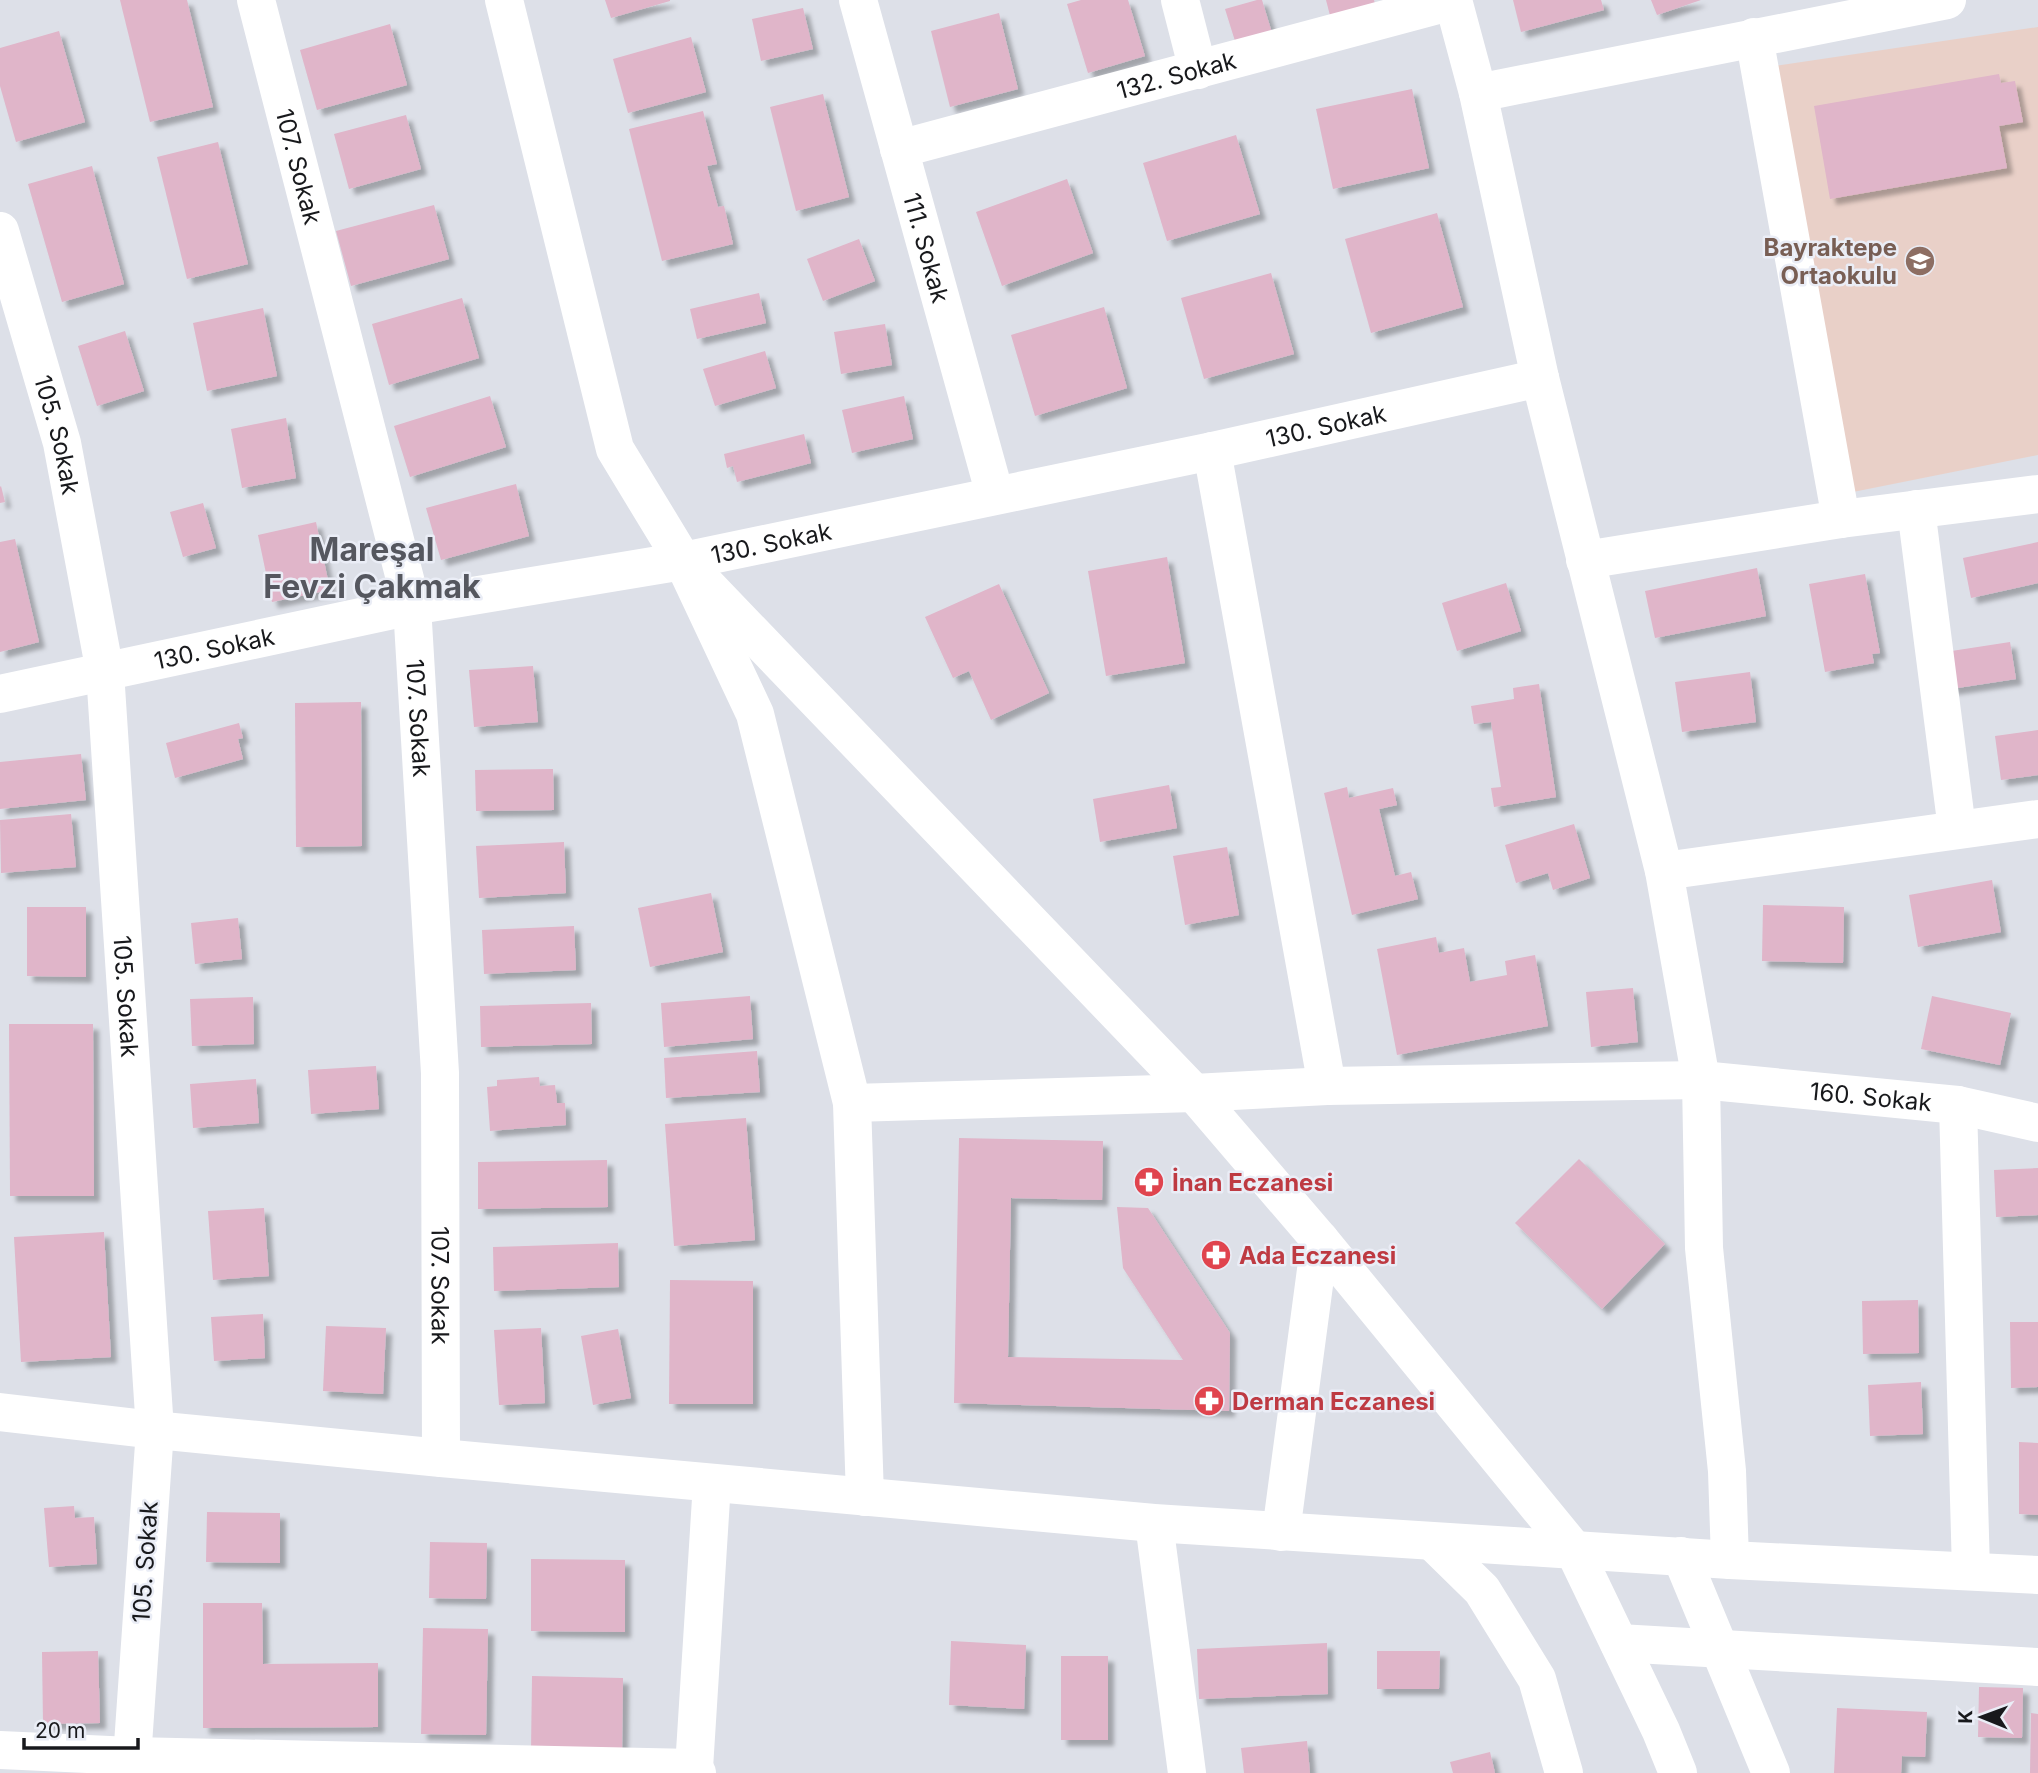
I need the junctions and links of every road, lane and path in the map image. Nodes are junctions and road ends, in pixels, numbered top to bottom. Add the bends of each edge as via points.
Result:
1 (256, 0) edge
2 (504, 0) edge
3 (858, 0) edge
4 (1180, 0) edge
5 (1947, 0) edge
6 (1453, 1) edge
7 (1802, 13) edge
8 (1754, 37) junction
9 (1198, 69) junction
10 (1478, 93) junction
11 (899, 149) junction
12 (0, 231) edge
13 (1540, 378) junction
14 (1212, 451) junction
15 (2038, 494) edge
16 (995, 495) junction
17 (1916, 509) junction
18 (1840, 519) junction
19 (1585, 560) junction
20 (683, 561) junction
21 (412, 606) junction
22 (105, 672) junction
23 (0, 694) edge
24 (2038, 819) edge
25 (1957, 829) junction
26 (1664, 871) junction
27 (1701, 1080) junction
28 (1327, 1086) junction
29 (1195, 1093) junction
30 (852, 1103) junction
31 (1958, 1105) junction
32 (2038, 1123) edge
33 (1320, 1240) junction
34 (0, 1412) edge
35 (155, 1430) junction
36 (441, 1458) junction
37 (712, 1483) junction
38 (865, 1497) junction
39 (1154, 1524) junction
40 (1281, 1532) junction
41 (1433, 1542) junction
42 (1574, 1550) junction
43 (1681, 1556) junction
44 (1730, 1560) junction
45 (1971, 1571) junction
46 (2038, 1575) edge
47 (1619, 1643) junction
48 (1717, 1649) junction
49 (2038, 1667) edge
50 (0, 1750) edge
51 (131, 1765) edge
52 (489, 1768) edge
53 (696, 1770) edge
54 (1186, 1773) edge
55 (1564, 1773) edge
56 (1678, 1773) edge
57 (1771, 1773) edge

1 - 21 street, 107. Sokak
2 - 20 street via 615,449
3 - 11 street, 111. Sokak
4 - 9 street
5 - 7 street
6 - 9 street, 132. Sokak
6 - 10 street
7 - 8 street
8 - 10 street
8 - 18 street
9 - 11 street, 132. Sokak
10 - 13 street
11 - 16 street, 111. Sokak
12 - 22 street, 105. Sokak via 62,443
13 - 14 street, 130. Sokak
13 - 19 street
14 - 16 street, 130. Sokak
14 - 28 street
15 - 17 street
16 - 20 street, 130. Sokak
17 - 18 street
17 - 25 street
18 - 19 street
19 - 26 street
20 - 21 street, 130. Sokak
20 - 29 street
20 - 30 street via 755,714
21 - 22 street, 130. Sokak
21 - 36 street, 107. Sokak via 440,1073
22 - 23 street, 130. Sokak
22 - 35 street, 105. Sokak
24 - 25 street
25 - 26 street
26 - 27 street
27 - 28 street, 160. Sokak
27 - 31 street, 160. Sokak
27 - 44 street via 1704,1248 1727,1471
28 - 29 street, 160. Sokak
29 - 30 street, 160. Sokak
29 - 33 street
30 - 38 street
31 - 32 street, 160. Sokak
31 - 45 street
33 - 40 street
33 - 42 street
34 - 35 street
35 - 36 street
35 - 51 street, 105. Sokak
36 - 37 street
37 - 38 street
37 - 53 street
38 - 39 street
39 - 40 street
39 - 54 street
40 - 41 street
41 - 42 street
41 - 55 street via 1482,1590 1537,1679
42 - 43 street
42 - 47 street
43 - 44 street
43 - 48 street
44 - 45 street
45 - 46 street
47 - 48 street
47 - 56 street
48 - 49 street
48 - 57 street
50 - 51 street
51 - 52 street
52 - 53 street

